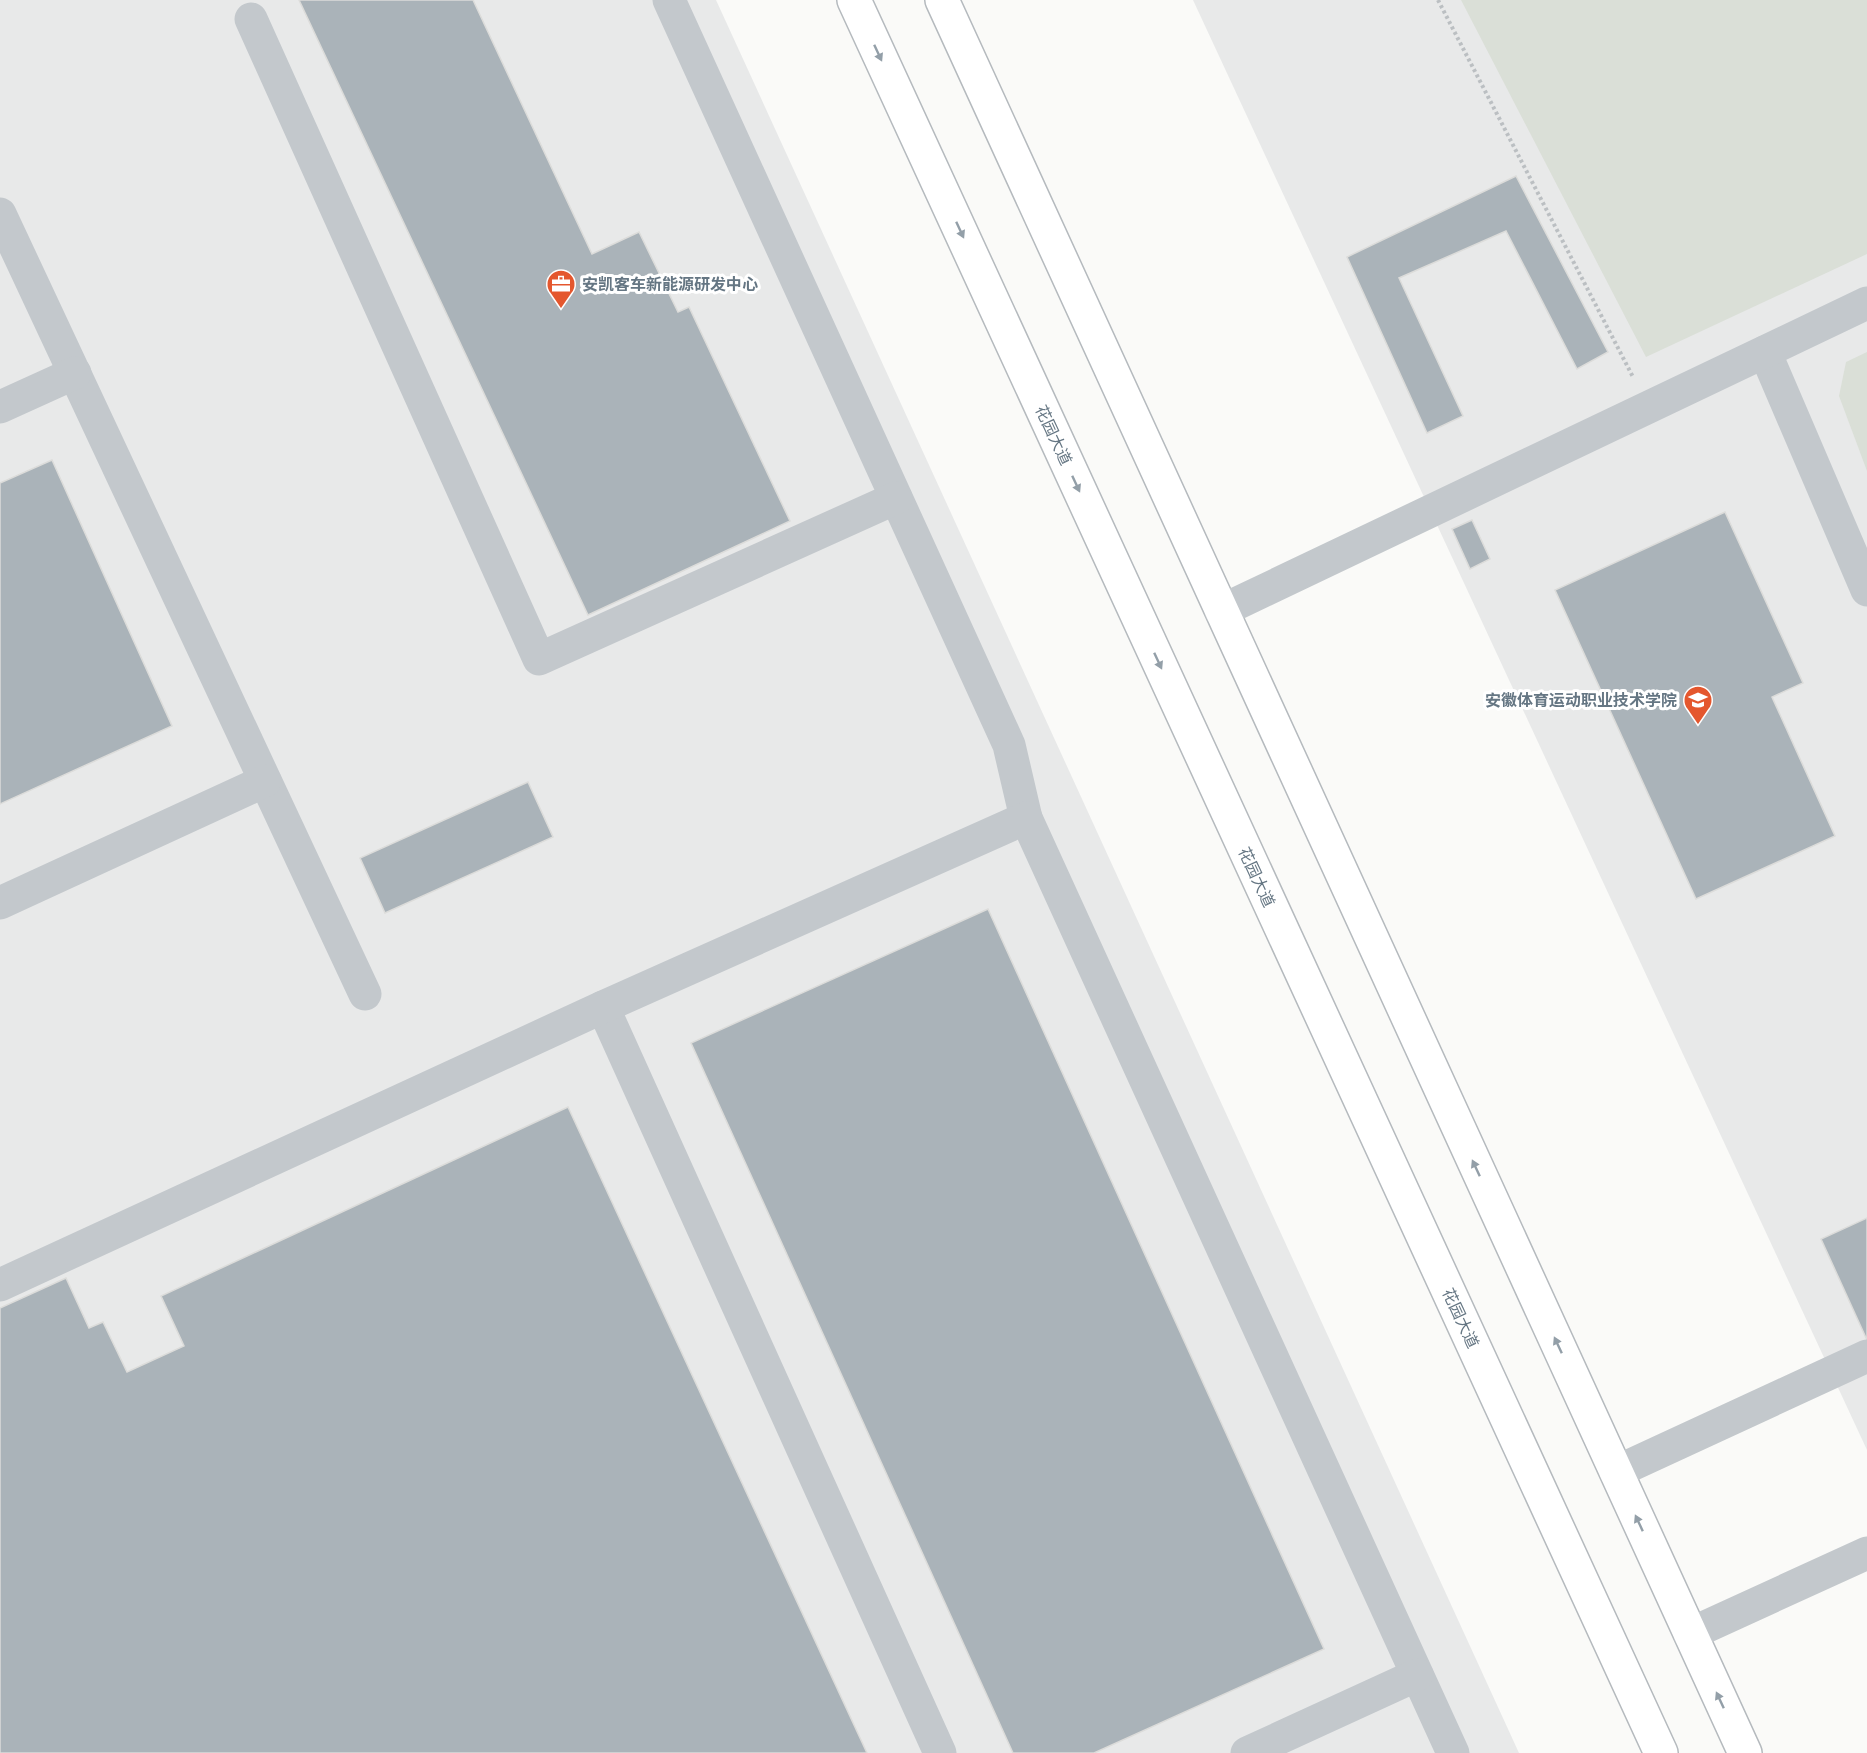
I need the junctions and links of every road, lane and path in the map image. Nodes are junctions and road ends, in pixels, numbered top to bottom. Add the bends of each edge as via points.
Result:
1 (669, 0) edge
2 (854, 0) edge
3 (942, 0) edge
4 (1438, 0) edge
5 (250, 19) dead end
6 (0, 214) edge
7 (1867, 303) edge
8 (1765, 352) junction
9 (75, 373) junction
10 (0, 407) edge
11 (1649, 408) junction
12 (896, 498) junction
13 (1867, 590) edge
14 (1221, 610) junction
15 (265, 781) junction
16 (1026, 818) junction
17 (0, 903) edge
18 (365, 994) dead end
19 (603, 1007) junction
20 (0, 1285) edge
21 (1867, 1356) edge
22 (1616, 1472) junction
23 (1867, 1553) edge
24 (1690, 1634) junction
25 (1417, 1675) junction
26 (940, 1753) edge
27 (1247, 1753) edge
28 (1453, 1753) edge
29 (1661, 1753) edge
30 (1745, 1753) edge

1 - 12 lane
2 -> 29 main road, 花园大道
3 - 14 main road
4 - 11 path
5 - 12 lane via 539,659
6 - 9 lane
7 - 8 lane
8 - 11 lane
8 - 13 lane
9 - 10 lane
9 - 15 lane
11 - 14 lane
12 - 16 lane via 1009,745
22 -> 14 main road
15 - 17 lane
15 - 18 lane
16 - 19 lane
16 - 25 lane
19 - 20 lane
19 - 26 lane
21 - 22 lane
24 -> 22 main road
23 - 24 lane
30 -> 24 main road
25 - 27 lane
25 - 28 lane

